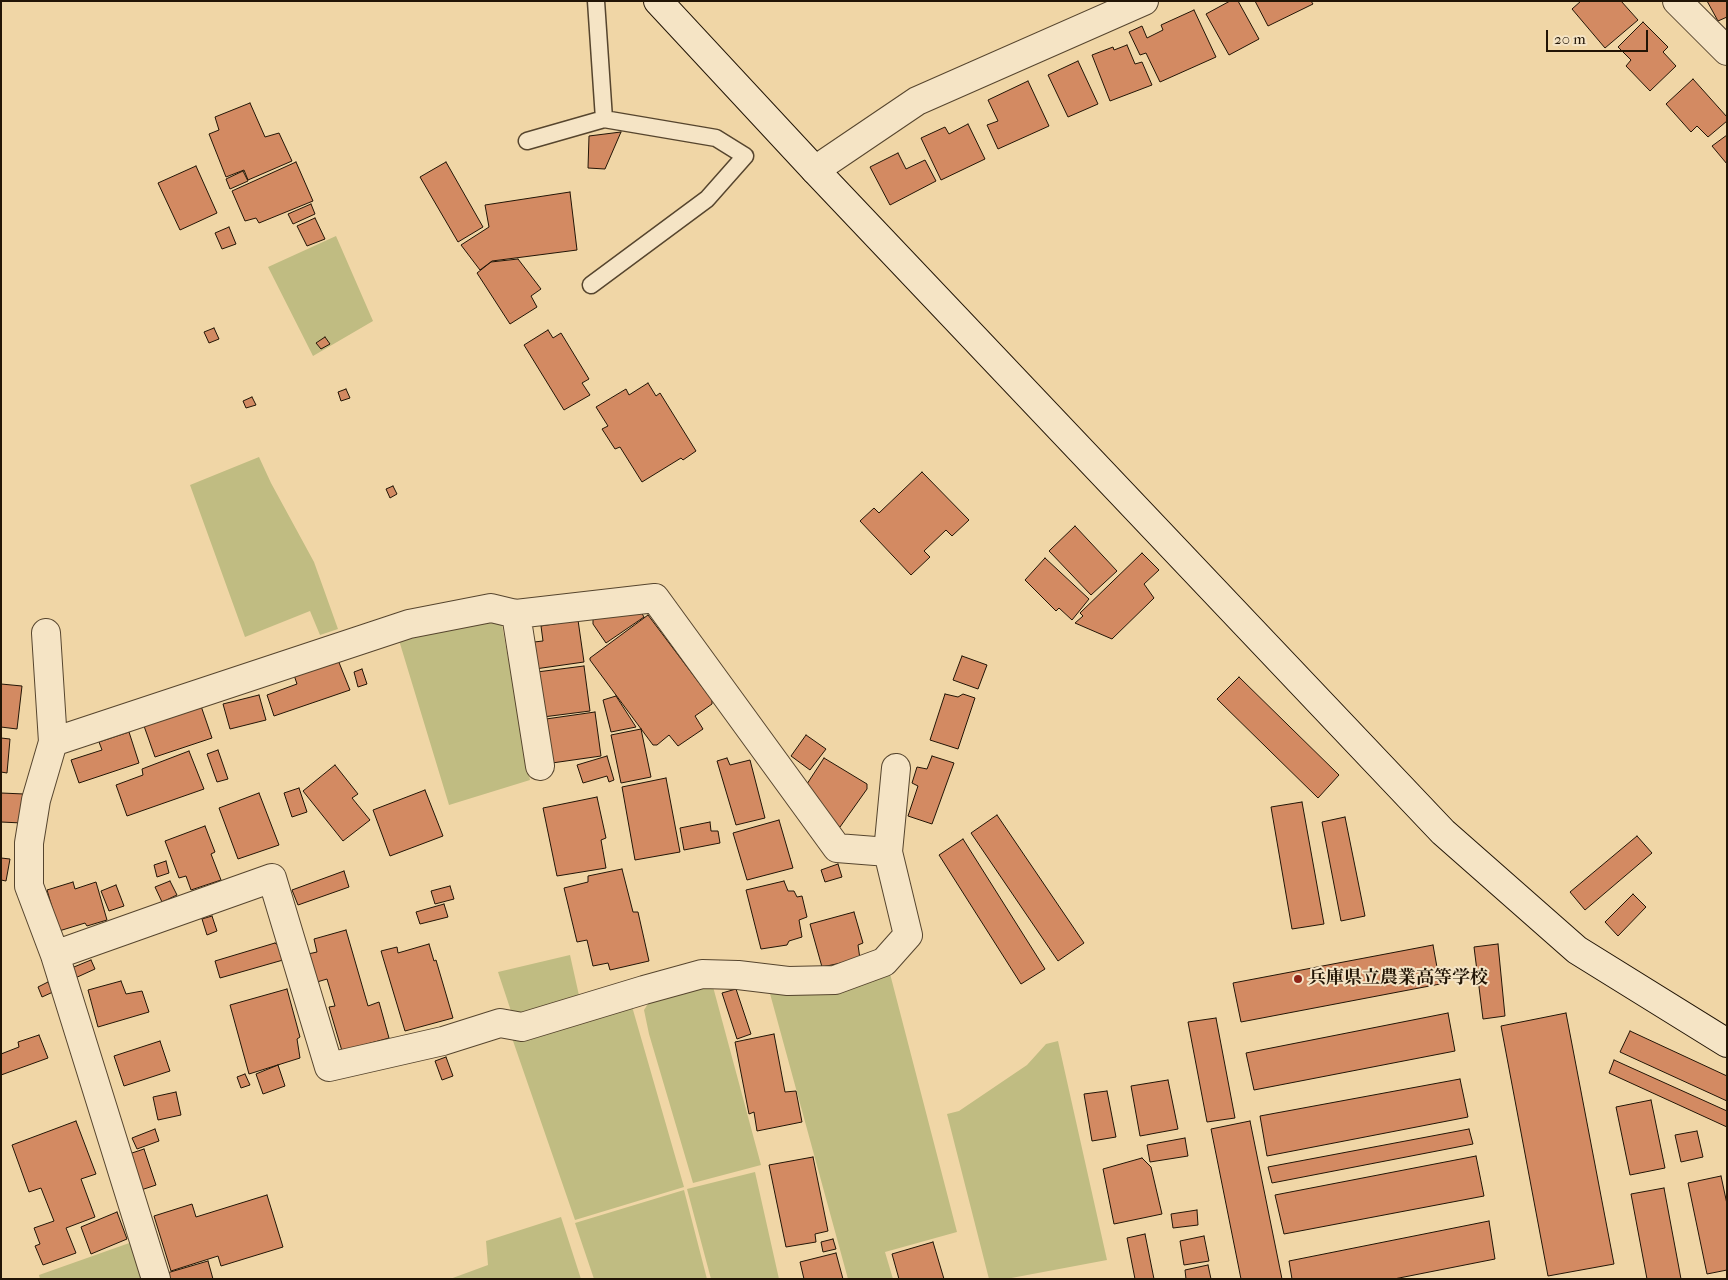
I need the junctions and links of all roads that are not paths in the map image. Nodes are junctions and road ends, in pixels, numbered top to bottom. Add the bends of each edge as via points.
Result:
1 (596, 1) edge
2 (658, 1) edge
3 (1144, 1) edge
4 (1677, 1) edge
5 (1727, 51) edge
6 (604, 119) junction
7 (527, 140) dead end
8 (816, 170) junction
9 (591, 285) dead end
10 (516, 614) junction
11 (46, 634) dead end
12 (53, 742) junction
13 (540, 766) dead end
14 (896, 768) dead end
15 (888, 852) junction
16 (55, 955) junction
17 (1727, 1043) edge
18 (156, 1279) edge

1 - 6 lane
2 - 8 street
3 - 8 street via 917,101
4 - 5 street
6 - 7 lane
6 - 9 lane via 716,138 744,156 707,199
8 - 17 street via 1443,832 1577,950
10 - 12 street via 491,608 409,624
10 - 13 street
10 - 15 street via 655,598 837,848
11 - 12 street
12 - 16 street via 36,800 29,843 29,886
14 - 15 street
15 - 16 street via 908,935 884,962 835,980 788,981 702,974 522,1027 500,1023 443,1041 329,1067 272,878
16 - 18 street

